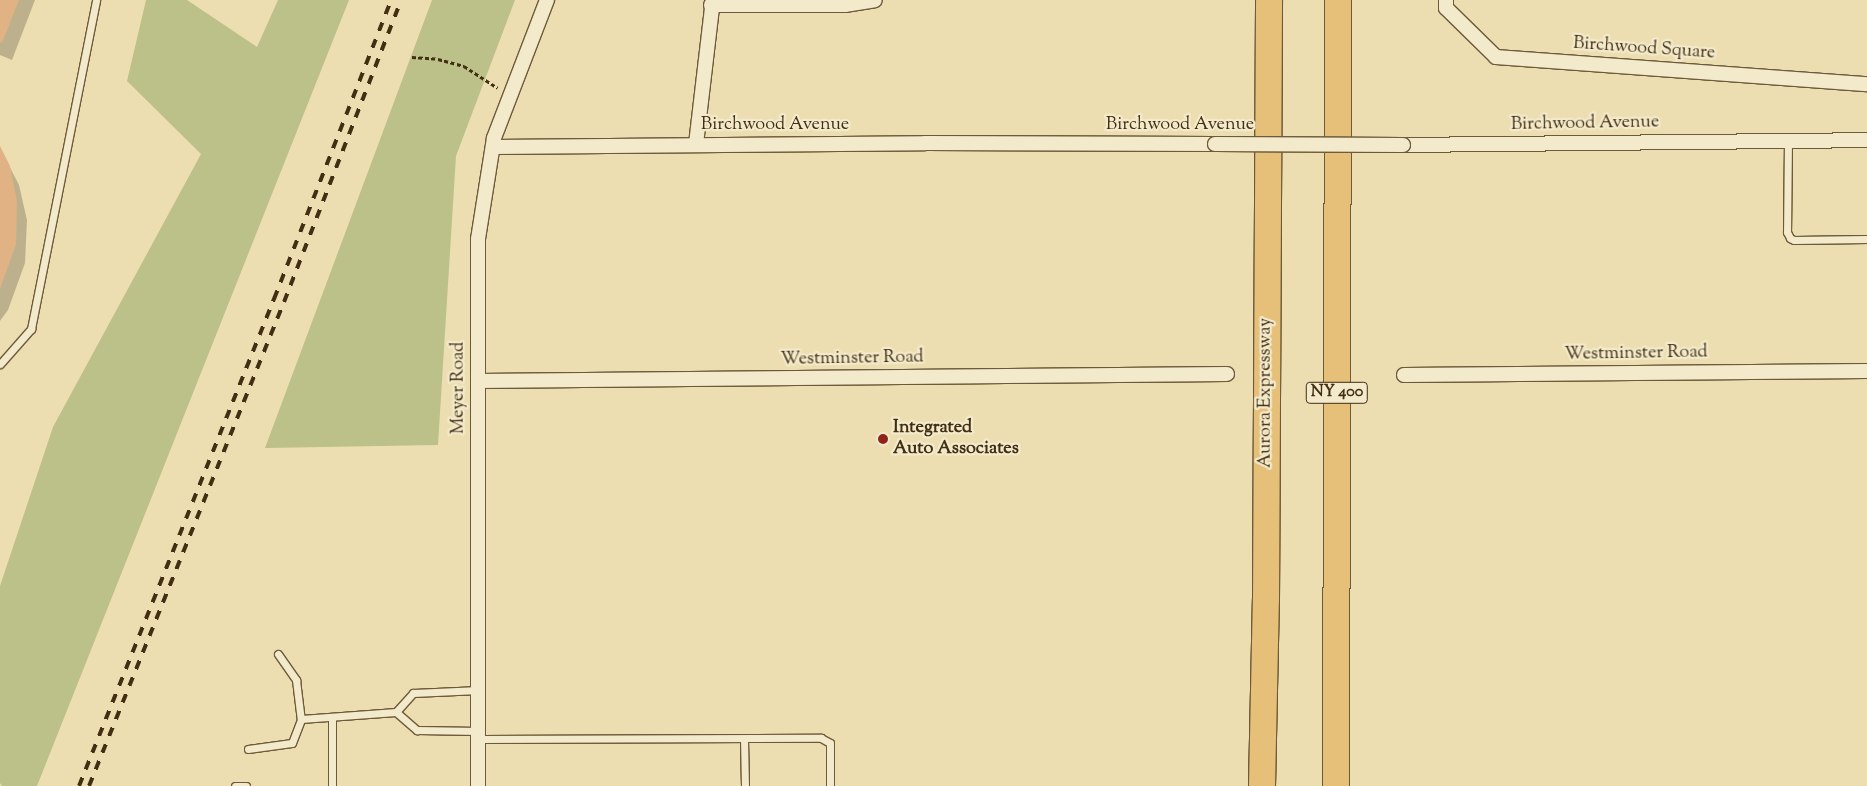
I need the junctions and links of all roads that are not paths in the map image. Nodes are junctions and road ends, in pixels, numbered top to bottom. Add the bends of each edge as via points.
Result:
1 (96, 0) edge
2 (547, 0) edge
3 (876, 0) edge
4 (1269, 0) edge
5 (1338, 0) edge
6 (1446, 0) edge
7 (712, 2) edge
8 (1867, 84) edge
9 (1788, 140) junction
10 (1867, 140) edge
11 (696, 144) junction
12 (493, 147) junction
13 (1867, 239) edge
14 (0, 364) edge
15 (1867, 370) edge
16 (1227, 374) dead end
17 (1404, 375) dead end
18 (478, 381) junction
19 (278, 654) dead end
20 (479, 690) junction
21 (396, 712) junction
22 (332, 718) junction
23 (301, 719) junction
24 (479, 735) junction
25 (744, 739) junction
26 (248, 749) dead end
27 (235, 786) edge
28 (246, 786) edge
29 (332, 786) edge
30 (478, 786) edge
31 (745, 786) edge
32 (830, 786) edge
33 (1262, 786) edge
34 (1336, 786) edge

1 - 14 lane via 30,329
2 - 12 street, Meyer Road
3 - 7 street via 845,5
4 - 33 highway, Aurora Expressway
5 - 34 highway, NY 400
6 - 8 street, Birchwood Square via 1446,8 1496,57
7 - 11 street
9 - 10 street, Birchwood Avenue
9 - 11 street, Birchwood Avenue, bridge via 1403,146
9 - 13 lane via 1786,232 1790,238
11 - 12 street, Birchwood Avenue
12 - 18 street, Meyer Road via 478,239
15 - 17 street, Westminster Road
16 - 18 street, Westminster Road
18 - 20 street, Meyer Road
19 - 23 lane via 296,680
20 - 21 lane via 413,693
20 - 24 street, Meyer Road
21 - 22 lane
21 - 24 lane via 417,730
22 - 23 lane
22 - 29 lane
23 - 26 lane via 292,743
24 - 25 lane
24 - 30 street, Meyer Road
25 - 31 lane
25 - 32 lane via 821,738 830,743
27 - 28 lane

